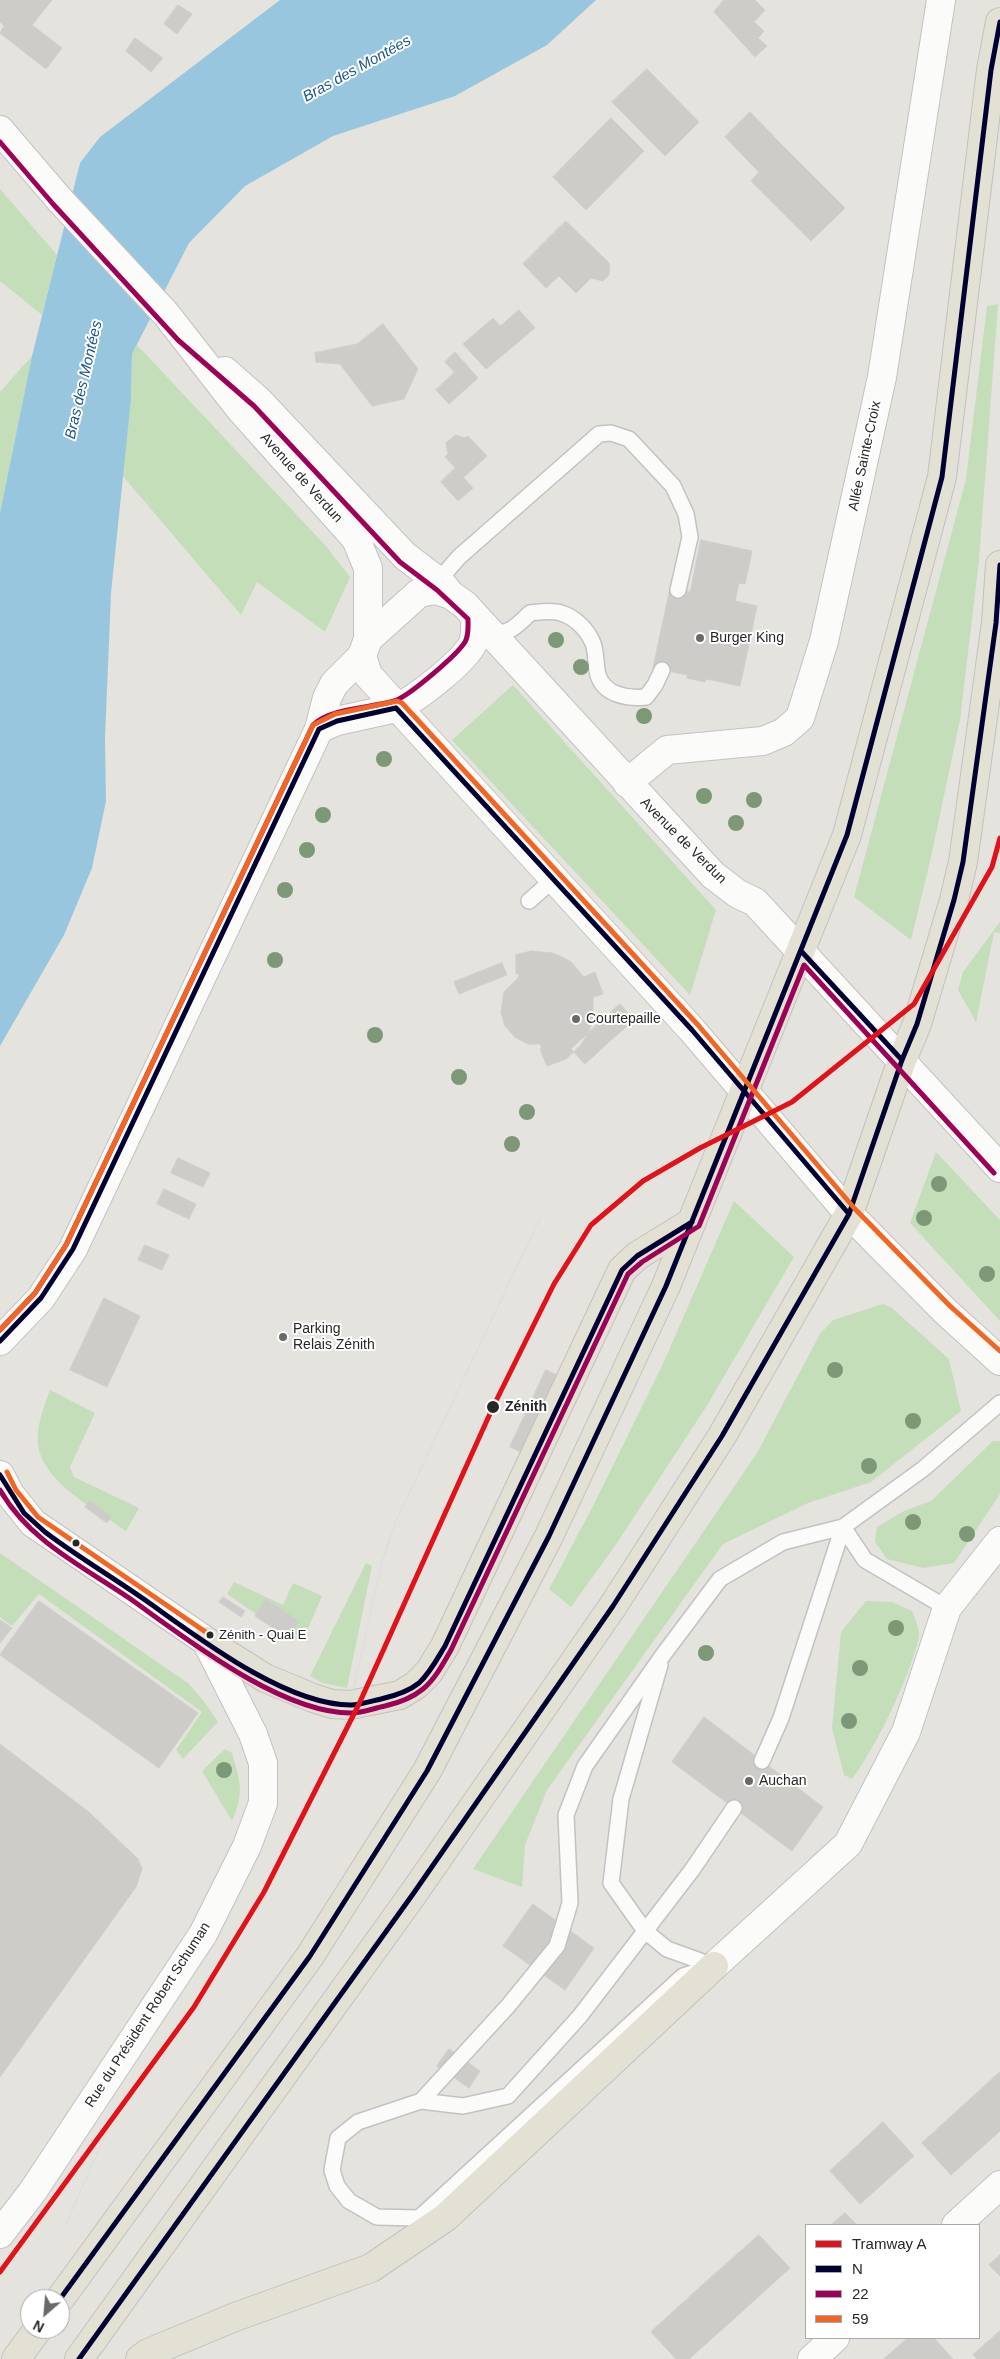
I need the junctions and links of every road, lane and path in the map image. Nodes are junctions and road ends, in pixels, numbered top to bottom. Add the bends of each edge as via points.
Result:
1 (941, 0) edge
2 (1000, 22) edge
3 (0, 130) edge
4 (184, 335) junction
5 (1000, 565) edge
6 (447, 590) junction
7 (678, 590) dead end
8 (472, 613) junction
9 (491, 633) junction
10 (365, 648) junction
11 (662, 670) dead end
12 (396, 708) junction
13 (319, 729) junction
14 (627, 783) junction
15 (554, 879) junction
16 (529, 901) dead end
17 (801, 952) junction
18 (902, 1060) junction
19 (744, 1090) junction
20 (1000, 1168) edge
21 (850, 1214) junction
22 (692, 1222) junction
23 (0, 1341) edge
24 (1000, 1361) edge
25 (1000, 1403) edge
26 (0, 1475) edge
27 (843, 1528) junction
28 (1000, 1541) edge
29 (947, 1608) junction
30 (206, 1641) junction
31 (663, 1655) junction
32 (762, 1760) dead end
33 (734, 1808) dead end
34 (645, 1931) junction
35 (714, 1966) junction
36 (422, 2101) junction
37 (1000, 2185) edge
38 (957, 2224) edge
39 (0, 2234) edge
40 (67, 2289) edge
41 (31, 2339) edge
42 (834, 2339) edge
43 (16, 2359) edge
44 (79, 2359) edge
45 (140, 2359) edge
46 (812, 2359) edge

1 - 14 street, Allée Sainte-Croix via 882,377 824,640 800,718 784,732 763,741 667,750
2 - 17 main road via 991,70 942,477 848,835
3 - 4 street, Avenue de Verdun
4 - 6 street, Avenue de Verdun via 259,400 405,556
4 - 10 street, Avenue de Verdun via 240,409 356,539 368,568
5 - 18 main road via 996,623 963,862 917,1024
6 - 7 lane via 446,572 459,557 599,434 629,439 673,486 686,514 690,538
6 - 8 street, Avenue de Verdun
6 - 10 street via 419,594
8 - 9 street, Avenue de Verdun
8 - 12 street via 476,632 463,656 421,693
9 - 11 lane via 502,634 511,630 530,613 560,612 578,622 592,641 598,677 620,696 631,699 646,697
9 - 14 street, Avenue de Verdun
10 - 12 street, Avenue de Verdun via 368,675
10 - 13 street via 334,684
12 - 13 street via 337,721
12 - 15 street, Avenue de Verdun
13 - 23 street via 73,1250 41,1298
14 - 17 street, Avenue de Verdun via 713,875 755,902
15 - 16 lane
15 - 19 street, Avenue de Verdun
17 - 18 street, Avenue de Verdun
17 - 19 main road
18 - 20 street, Avenue de Verdun
18 - 21 main road
19 - 21 street, Avenue de Verdun
19 - 22 main road
21 - 24 street, Avenue de Verdun via 945,1311
21 - 44 main road via 722,1436 613,1606 413,1894
22 - 30 main road via 637,1256 622,1270 445,1646 429,1672 416,1685 400,1695 350,1706 332,1704 265,1678
22 - 40 main road via 666,1286 549,1536 426,1771 310,1956
25 - 27 lane via 923,1469
26 - 30 street, Rue du Président Robert Schuman via 10,1494 34,1524
27 - 29 lane via 866,1560
27 - 31 lane via 783,1542 720,1578
27 - 32 lane via 781,1718
28 - 29 street
29 - 35 street via 906,1732 848,1844
30 - 39 street, Rue du Président Robert Schuman via 253,1734 262,1763 263,1803 256,1825 203,1934 33,2191
31 - 34 lane via 621,1799 611,1867 611,1883
31 - 36 lane via 585,1766 566,1815 570,1903 557,1946
33 - 34 lane
34 - 35 lane via 667,1949
34 - 36 lane via 580,2016 508,2096 463,2106
35 - 36 lane via 683,1976 419,2218 376,2217 349,2201 337,2186 332,2170 338,2138 358,2122
35 - 45 main road via 446,2217 371,2268 235,2317
37 - 38 street
41 - 43 main road
42 - 46 street

